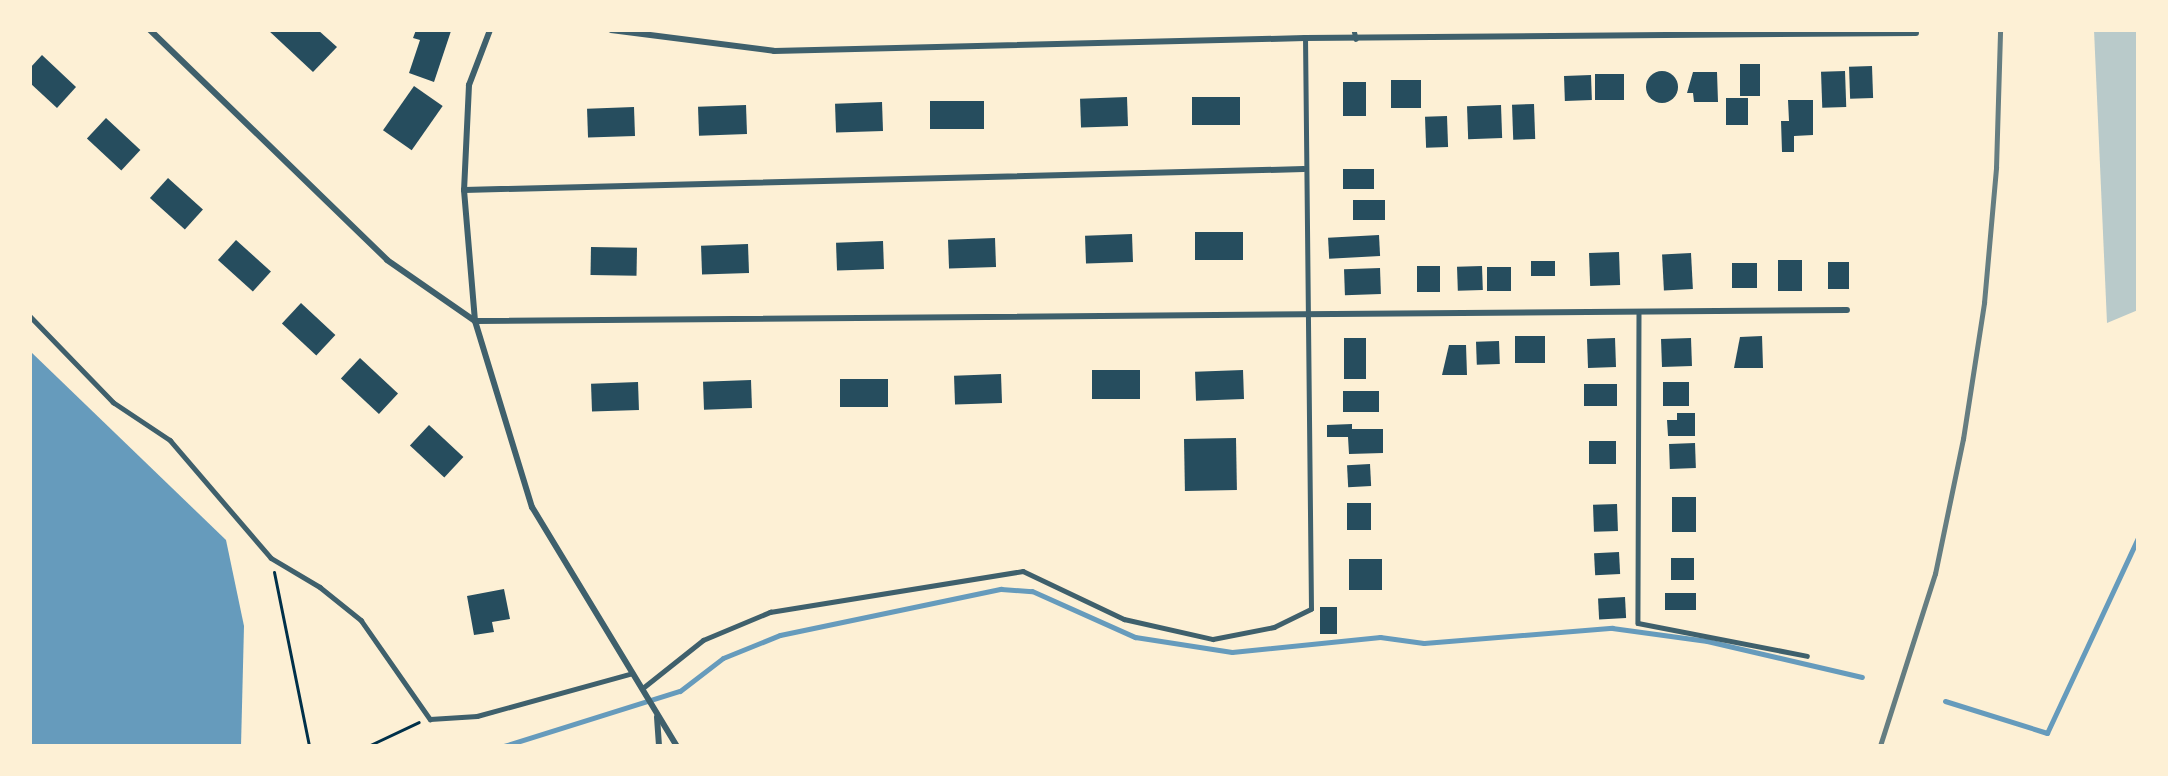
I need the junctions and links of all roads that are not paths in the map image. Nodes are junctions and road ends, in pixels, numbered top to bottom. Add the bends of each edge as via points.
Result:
1 (150, 30) edge
2 (490, 30) edge
3 (611, 30) edge
4 (1354, 30) edge
5 (1916, 33) dead end
6 (1305, 38) junction
7 (1356, 39) junction
8 (1304, 170) junction
9 (464, 190) junction
10 (1847, 310) dead end
11 (1639, 314) junction
12 (30, 316) edge
13 (1311, 317) junction
14 (475, 321) junction
15 (1807, 656) dead end
16 (630, 674) junction
17 (644, 687) junction
18 (657, 716) junction
19 (658, 746) edge
20 (677, 746) edge

1 - 14 street via 387,260
2 - 9 street via 469,85
3 - 6 street via 774,51
4 - 7 lane
5 - 7 street
6 - 7 street
6 - 8 lane
8 - 9 street
8 - 13 lane
9 - 14 street
10 - 11 street
11 - 13 street
11 - 15 lane via 1638,623
12 - 16 lane via 113,402 170,440 271,558 320,587 361,620 430,719 477,716
13 - 14 street
13 - 17 lane via 1311,609 1274,627 1213,639 1125,619 1023,571 770,612 703,640
14 - 16 street via 532,507
16 - 17 street
17 - 18 street
18 - 19 street
18 - 20 street

